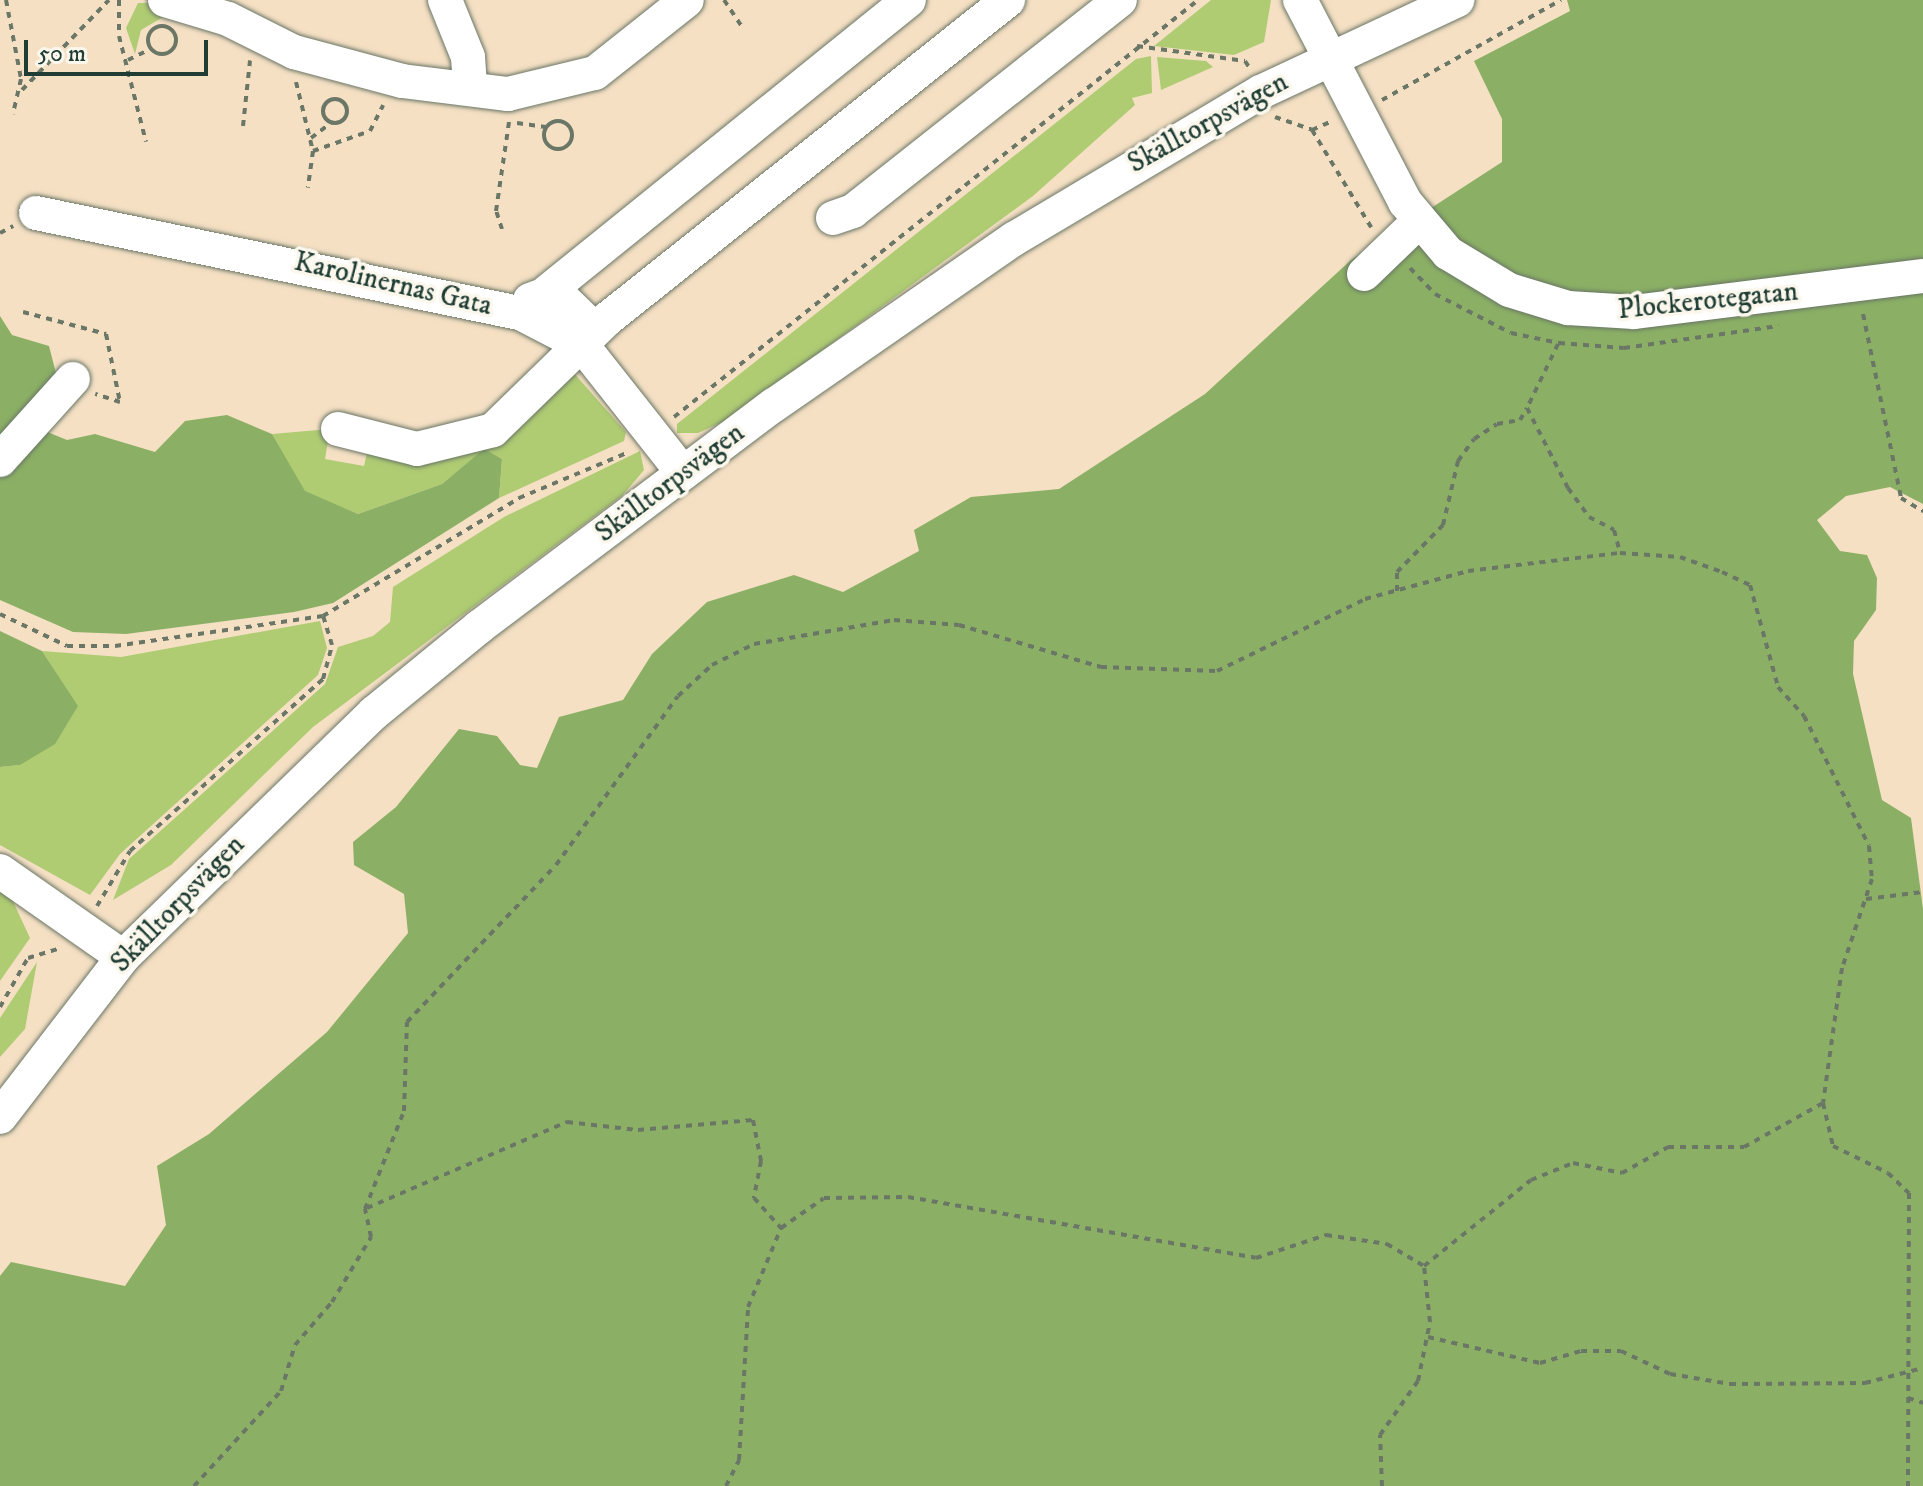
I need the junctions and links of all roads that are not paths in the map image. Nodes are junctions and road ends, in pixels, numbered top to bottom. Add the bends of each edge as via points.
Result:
1 (165, 0) edge
2 (445, 0) edge
3 (687, 0) edge
4 (909, 0) edge
5 (1008, 0) edge
6 (1120, 0) edge
7 (1300, 0) edge
8 (1457, 0) edge
9 (1329, 58) junction
10 (470, 89) junction
11 (36, 213) dead end
12 (833, 218) dead end
13 (1419, 221) junction
14 (1364, 274) dead end
15 (1923, 276) edge
16 (547, 292) junction
17 (520, 313) junction
18 (589, 338) junction
19 (73, 379) dead end
20 (338, 429) dead end
21 (0, 460) edge
22 (683, 473) junction
23 (0, 871) edge
24 (123, 957) junction
25 (0, 1117) edge

1 - 10 street via 253,31 294,52 402,81
2 - 10 street via 468,57
3 - 10 street via 595,73 509,108
4 - 16 street
5 - 18 street
6 - 12 street via 853,211
7 - 9 street, Plockerotegatan
8 - 9 street, Skälltorpsvägen
9 - 13 street, Plockerotegatan
9 - 22 street, Skälltorpsvägen via 1040,222
11 - 17 street, Karolinernas Gata
13 - 14 street
13 - 15 street, Plockerotegatan via 1448,253 1493,283 1590,311 1679,309
16 - 17 street
16 - 18 street via 560,294
17 - 18 street, Karolinernas Gata
18 - 20 street via 512,417 464,441 417,449
18 - 22 street, Karolinernas Gata
19 - 21 street
22 - 24 street, Skälltorpsvägen via 374,713
23 - 24 street
24 - 25 street, Skälltorpsvägen

